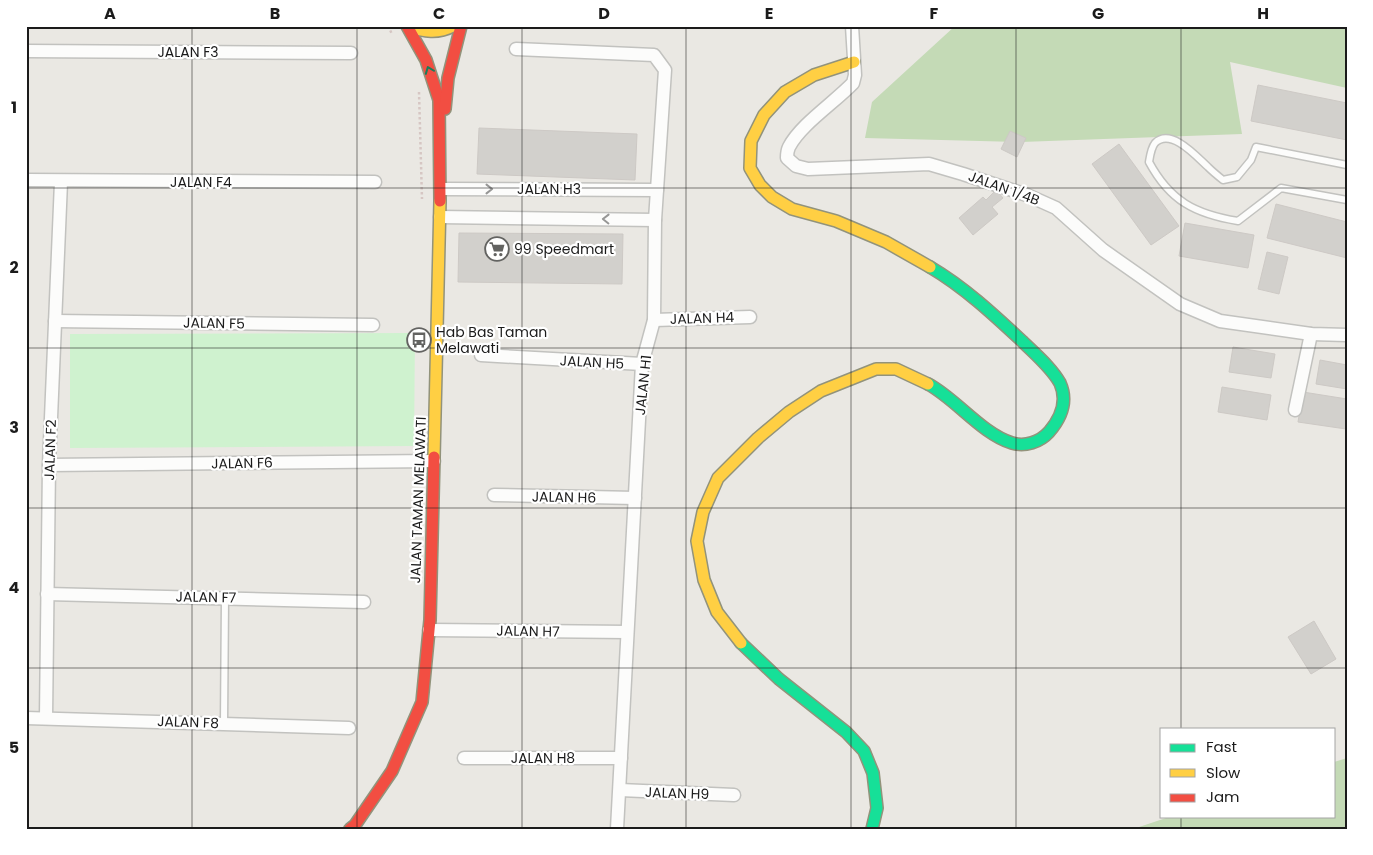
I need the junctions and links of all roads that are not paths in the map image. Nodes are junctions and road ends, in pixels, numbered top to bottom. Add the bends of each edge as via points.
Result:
1 (408, 26) edge
2 (453, 26) edge
3 (460, 26) edge
4 (852, 26) edge
5 (516, 49) dead end
6 (26, 51) edge
7 (351, 53) dead end
8 (854, 62) junction
9 (441, 152) junction
10 (1347, 166) edge
11 (26, 180) edge
12 (61, 182) junction
13 (375, 182) dead end
14 (441, 189) junction
15 (657, 190) junction
16 (1347, 200) edge
17 (440, 216) junction
18 (655, 220) junction
19 (750, 317) dead end
20 (654, 320) junction
21 (55, 321) junction
22 (372, 325) dead end
23 (1311, 334) junction
24 (1347, 335) edge
25 (481, 356) dead end
26 (642, 364) junction
27 (1295, 410) dead end
28 (434, 461) junction
29 (49, 465) junction
30 (494, 495) dead end
31 (634, 498) junction
32 (47, 594) junction
33 (226, 598) junction
34 (364, 602) dead end
35 (428, 630) junction
36 (627, 632) junction
37 (26, 718) edge
38 (46, 718) junction
39 (224, 723) junction
40 (349, 728) dead end
41 (464, 758) dead end
42 (621, 758) junction
43 (620, 790) junction
44 (734, 795) dead end
45 (350, 829) edge
46 (618, 829) edge
47 (872, 829) edge

1 - 2 street via 421,32 434,32
9 -> 1 street, JALAN TAMAN MELAWATI via 439,100 426,60
3 - 9 street, JALAN TAMAN MELAWATI via 448,78
4 - 8 street, JALAN 1/4B
5 - 15 street, JALAN H1 via 654,55 665,70
6 - 7 street, JALAN F3
8 - 23 street, JALAN 1/4B via 856,75 853,83 803,130 788,149 787,158 796,166 808,169 929,164 964,174 1056,208 1103,250 1180,304 1220,320
8 - 47 street via 814,75 785,92 764,115 751,141 750,168 760,185 792,209 836,221 886,242 949,278 1045,363 1060,384 1064,400 1059,421 1045,438 1030,444 1012,443 961,410 937,389 896,369 876,369 821,391 789,412 718,478 703,512 696,541 704,580 718,612 740,642 864,751 873,773 878,808
9 - 14 street, JALAN TAMAN MELAWATI
10 - 16 lane via 1256,147 1251,160 1237,177 1224,180 1192,150 1168,139 1156,142 1149,162 1178,200 1214,217 1238,221 1281,188
11 - 12 street, JALAN F4
12 - 13 street, JALAN F4
12 - 21 street, JALAN F2
14 -> 15 street, JALAN H3
14 - 17 street, JALAN TAMAN MELAWATI
15 - 18 street, JALAN H1
18 -> 17 street, JALAN H3
17 - 28 street, JALAN TAMAN MELAWATI
18 - 20 street, JALAN H1
19 - 20 street, JALAN H4
20 - 26 street, JALAN H1
21 - 22 street, JALAN F5
21 - 29 street, JALAN F2
23 - 24 street, JALAN 1/4B
23 - 27 street
25 - 26 street, JALAN H5
26 - 31 street, JALAN H1
28 - 29 street, JALAN F6
28 - 35 street, JALAN TAMAN MELAWATI
29 - 32 street, JALAN F2
30 - 31 street, JALAN H6
31 - 36 street, JALAN H1
32 - 33 street, JALAN F7
32 - 38 street, JALAN F2
33 - 34 street, JALAN F7
33 - 39 lane
35 - 36 street, JALAN H7
35 - 45 street, JALAN TAMAN MELAWATI via 422,702 392,771
36 - 42 street, JALAN H1
37 - 38 street, JALAN F8
38 - 39 street, JALAN F8
39 - 40 street, JALAN F8
41 - 42 street, JALAN H8
42 - 43 street, JALAN H1
43 - 44 street, JALAN H9
43 - 46 street, JALAN H1

